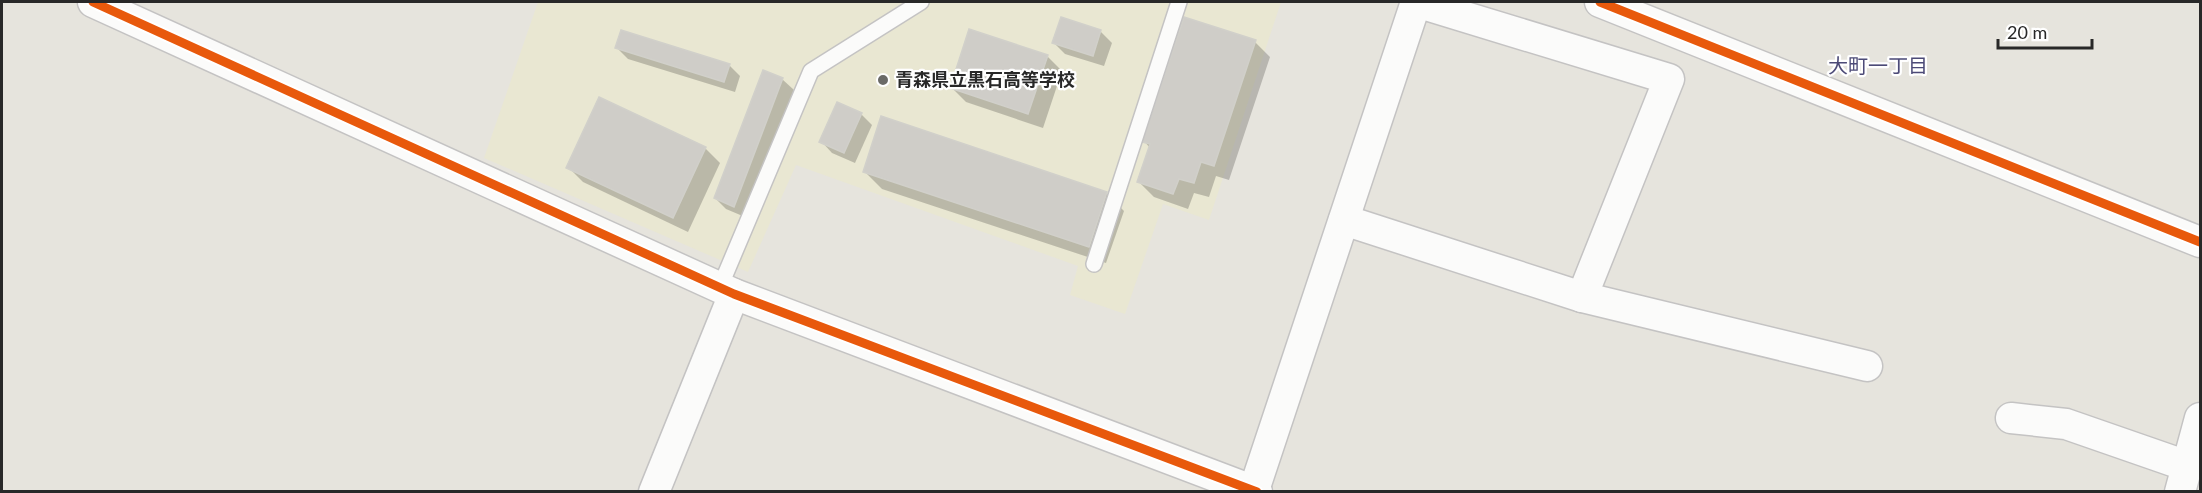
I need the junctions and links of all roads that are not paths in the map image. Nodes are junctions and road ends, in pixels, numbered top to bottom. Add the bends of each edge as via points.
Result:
1 (93, 2) edge
2 (921, 2) edge
3 (1179, 2) edge
4 (1416, 2) edge
5 (1600, 2) edge
6 (1344, 220) junction
7 (2200, 243) edge
8 (1094, 264) dead end
9 (727, 291) junction
10 (1582, 297) junction
11 (1867, 366) dead end
12 (2011, 418) dead end
13 (2200, 418) edge
14 (2183, 479) edge
15 (1256, 491) edge
16 (654, 492) edge

1 - 9 street
2 - 9 lane via 811,71
3 - 8 lane
4 - 6 street
4 - 10 street via 1669,79
5 - 7 street
6 - 10 street
6 - 15 street
9 - 15 street
9 - 16 street
10 - 11 street
12 - 14 street via 2066,424
13 - 14 street

